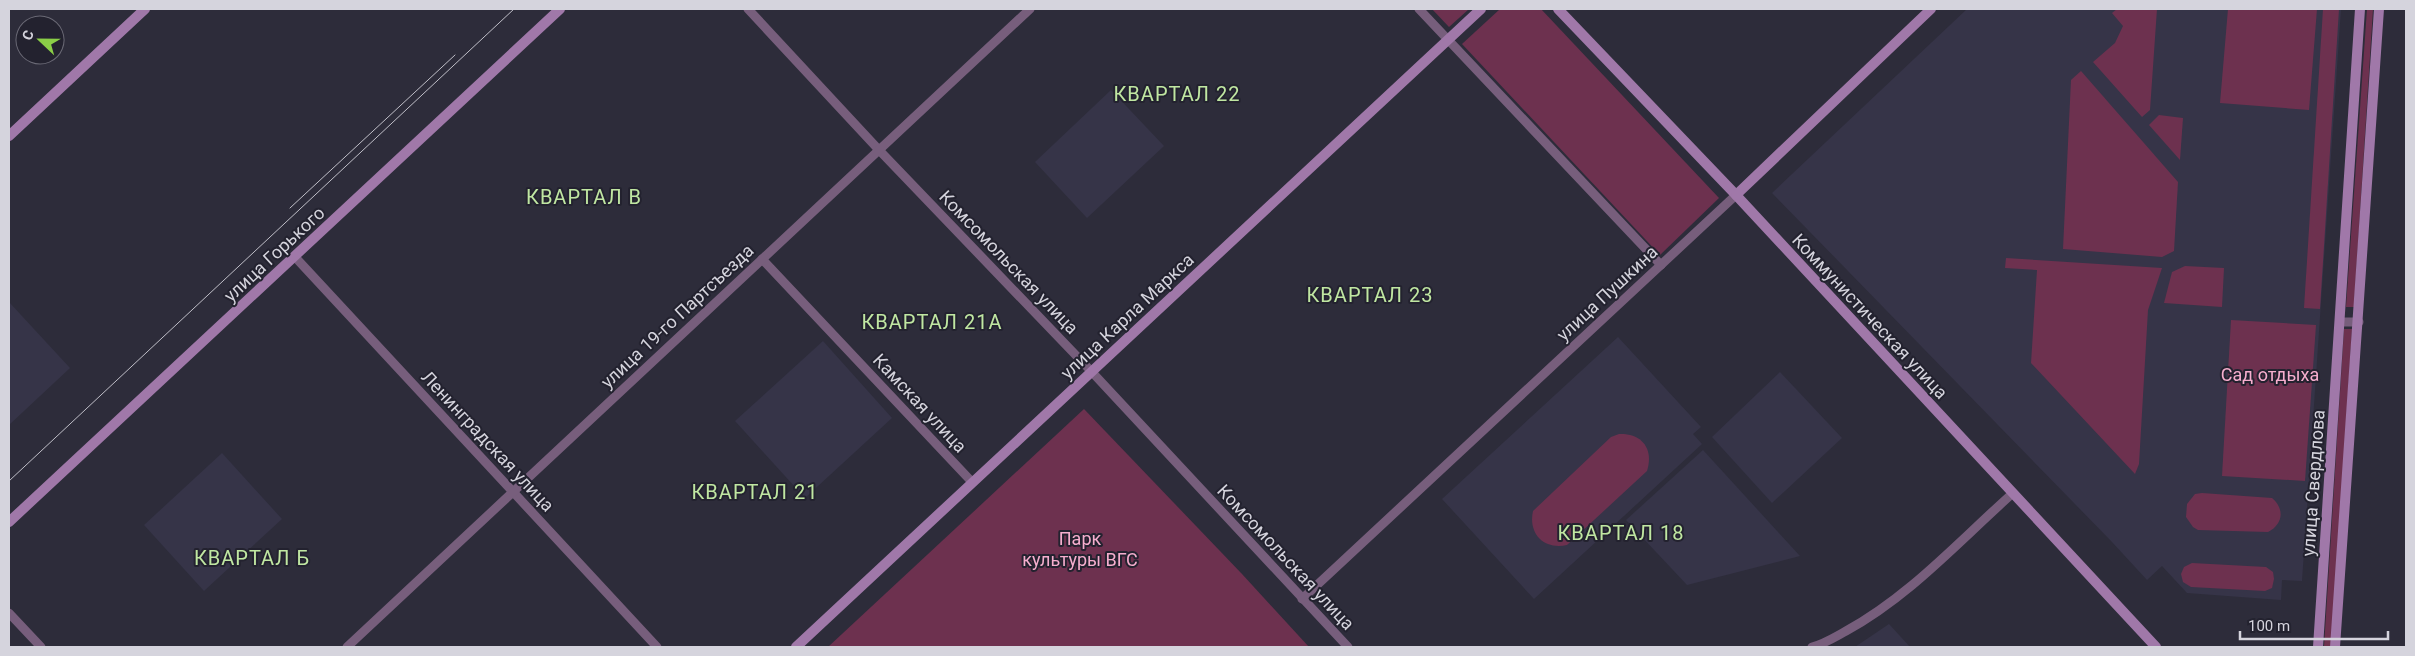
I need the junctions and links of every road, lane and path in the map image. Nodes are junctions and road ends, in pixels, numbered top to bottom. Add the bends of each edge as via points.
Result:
1 (145, 9) edge
2 (560, 9) edge
3 (748, 9) edge
4 (1030, 9) edge
5 (1419, 9) edge
6 (1481, 9) edge
7 (1558, 9) edge
8 (1931, 9) edge
9 (2360, 9) edge
10 (2379, 9) edge
11 (1448, 40) junction
12 (9, 136) edge
13 (879, 150) junction
14 (1736, 195) junction
15 (294, 257) junction
16 (762, 259) junction
17 (1661, 265) junction
18 (2340, 322) junction
19 (2359, 322) junction
20 (1092, 371) junction
21 (972, 482) junction
22 (513, 491) junction
23 (2013, 493) junction
24 (9, 522) edge
25 (1302, 599) junction
26 (9, 613) edge
27 (41, 647) edge
28 (347, 647) edge
29 (657, 647) edge
30 (796, 647) edge
31 (1348, 647) edge
32 (1812, 647) edge
33 (2156, 647) edge
34 (2318, 647) edge
35 (2335, 647) edge

1 - 12 street
2 - 15 street, улица Горького
3 - 13 street, Комсомольская улица
4 - 13 street, улица 19-го Партсъезда
5 - 11 street
6 - 11 street, улица Карла Маркса
7 - 14 street, Коммунистическая улица
8 - 14 street, улица Пушкина
9 - 18 street, улица Свердлова
10 - 19 street, улица Свердлова
11 - 17 street
11 - 20 street, улица Карла Маркса
13 - 16 street, улица 19-го Партсъезда
13 - 20 street, Комсомольская улица
14 - 17 street, улица Пушкина
14 - 23 street, Коммунистическая улица
15 - 22 street, Ленинградская улица
15 - 24 street, улица Горького
16 - 21 street, Камская улица
16 - 22 street, улица 19-го Партсъезда
17 - 25 street, улица Пушкина
18 - 19 street
18 - 34 street, улица Свердлова
19 - 35 street, улица Свердлова
20 - 21 street, улица Карла Маркса
20 - 25 street, Комсомольская улица
21 - 30 street, улица Карла Маркса
22 - 28 street, улица 19-го Партсъезда
22 - 29 street, Ленинградская улица
23 - 32 street via 1894,600 1866,620
23 - 33 street, Коммунистическая улица
25 - 31 street, Комсомольская улица
26 - 27 street

